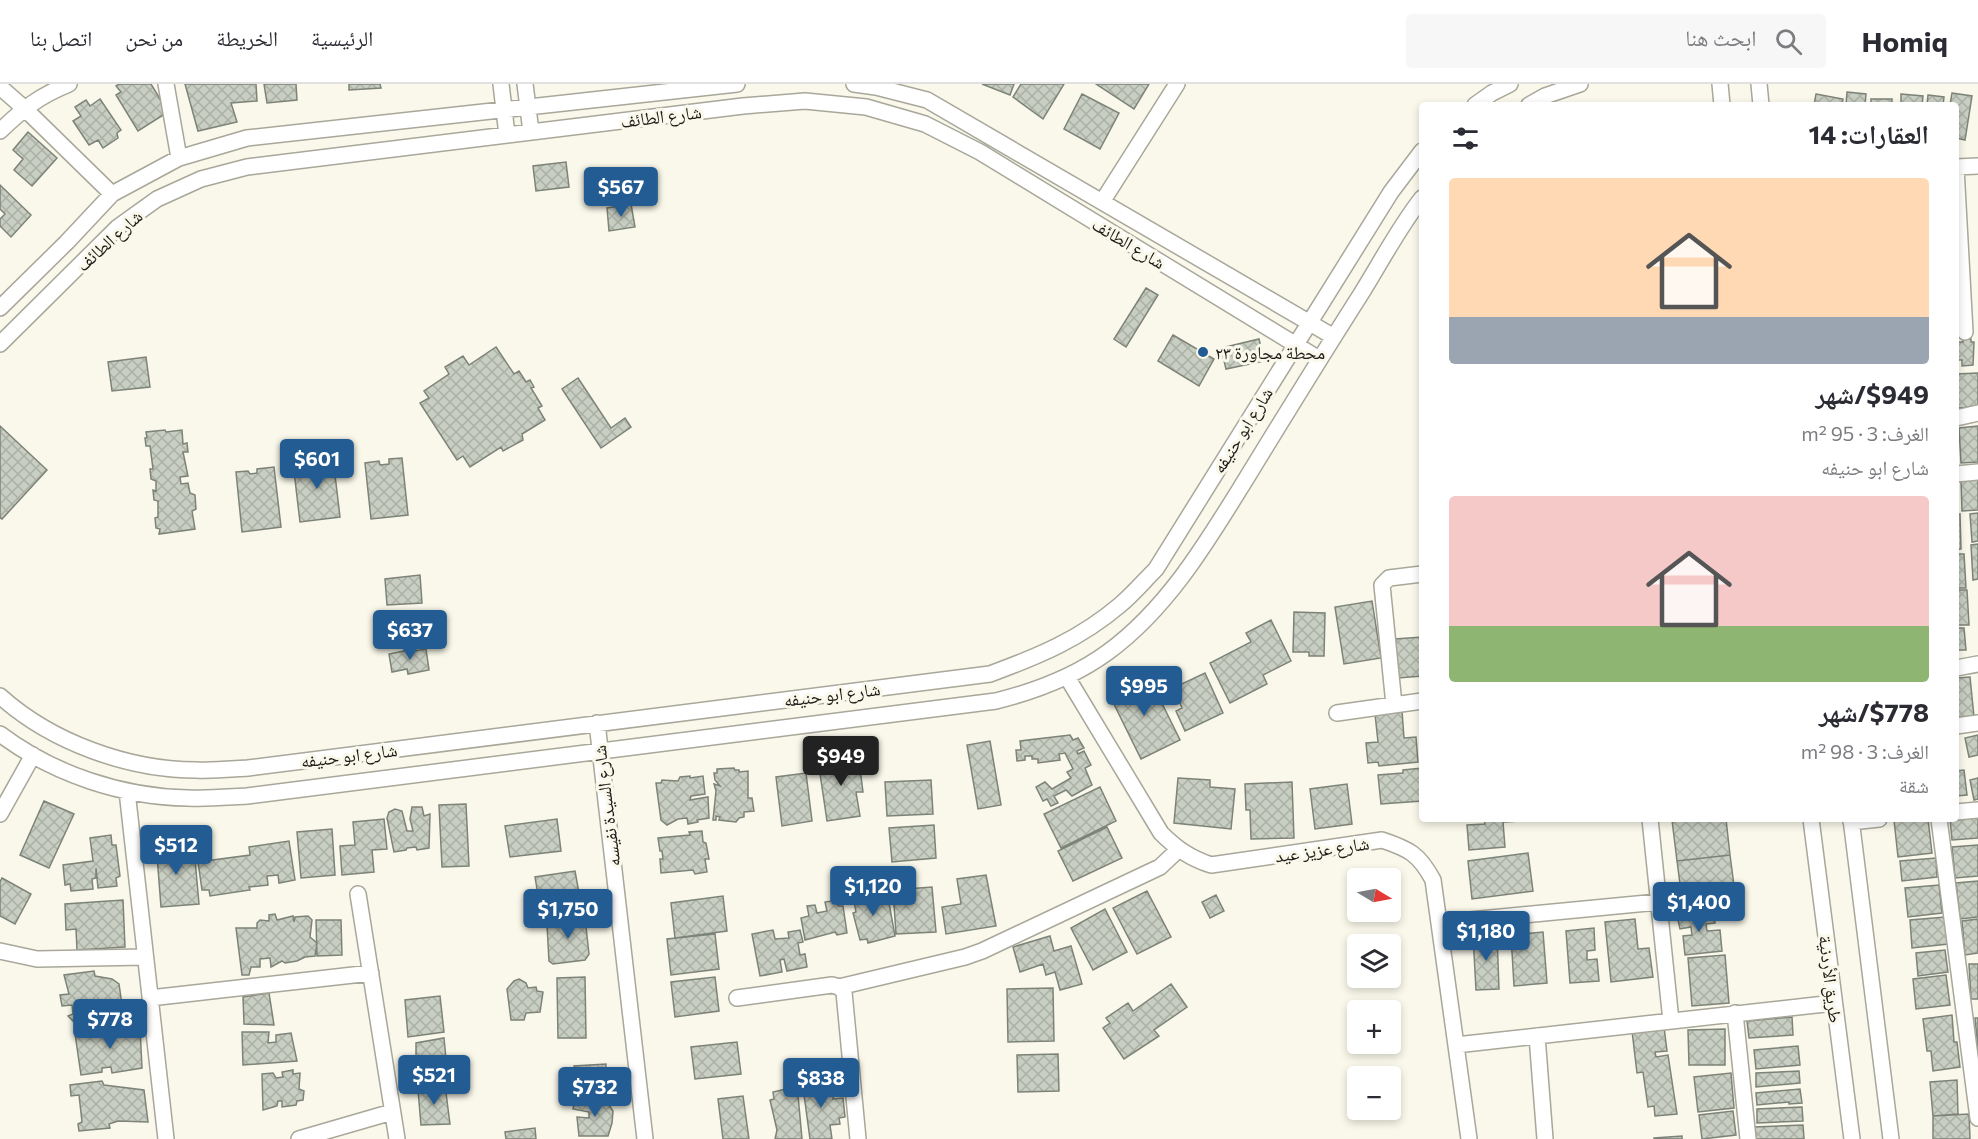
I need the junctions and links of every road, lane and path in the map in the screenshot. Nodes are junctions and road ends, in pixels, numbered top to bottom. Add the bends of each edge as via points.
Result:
1 (69, 84) edge
2 (166, 84) edge
3 (501, 84) edge
4 (525, 84) edge
5 (737, 84) edge
6 (854, 84) edge
7 (1177, 84) edge
8 (1509, 84) edge
9 (1580, 84) edge
10 (1720, 84) edge
11 (1759, 84) edge
12 (0, 87) edge
13 (1479, 102) edge
14 (1534, 102) edge
15 (1722, 102) edge
16 (1761, 102) edge
17 (528, 106) junction
18 (24, 108) junction
19 (504, 109) junction
20 (0, 131) edge
21 (531, 132) junction
22 (507, 135) junction
23 (1419, 155) edge
24 (179, 158) junction
25 (1978, 166) edge
26 (1959, 167) edge
27 (111, 194) junction
28 (1102, 202) junction
29 (1419, 203) edge
30 (1959, 217) edge
31 (0, 308) edge
32 (1309, 323) junction
33 (1966, 334) edge
34 (1334, 337) junction
35 (0, 344) edge
36 (1296, 344) junction
37 (1319, 359) junction
38 (1978, 413) edge
39 (1959, 417) edge
40 (1978, 472) edge
41 (1959, 474) edge
42 (1419, 574) edge
43 (1978, 664) edge
44 (1959, 667) edge
45 (1067, 677) junction
46 (0, 696) edge
47 (1419, 701) edge
48 (1394, 705) junction
49 (1337, 713) dead end
50 (597, 723) junction
51 (1978, 723) edge
52 (1959, 726) edge
53 (0, 734) edge
54 (600, 752) junction
55 (33, 755) junction
56 (127, 791) junction
57 (1978, 810) edge
58 (1959, 812) edge
59 (0, 814) edge
60 (1650, 822) edge
61 (1811, 822) edge
62 (1851, 822) edge
63 (1939, 822) edge
64 (1178, 850) junction
65 (358, 894) dead end
66 (1658, 902) junction
67 (1439, 923) junction
68 (0, 951) edge
69 (145, 957) junction
70 (371, 974) junction
71 (839, 987) junction
72 (150, 998) junction
73 (737, 998) dead end
74 (1834, 1002) junction
75 (1735, 1013) junction
76 (1971, 1016) edge
77 (1671, 1021) junction
78 (1537, 1036) junction
79 (1456, 1045) junction
80 (392, 1112) junction
81 (1978, 1118) edge
82 (166, 1139) edge
83 (299, 1139) edge
84 (397, 1139) edge
85 (645, 1139) edge
86 (858, 1139) edge
87 (1469, 1139) edge
88 (1545, 1139) edge
89 (1748, 1139) edge
90 (1852, 1139) edge
91 (1891, 1139) edge

1 - 18 street
2 - 24 street
3 - 19 street
4 - 17 street
5 - 17 street, شارع الطائف
6 - 28 street, شارع الطائف via 927,100
7 - 28 street
8 - 13 street
9 - 14 street
10 - 15 street
11 - 16 street
12 - 18 street
17 - 19 street, شارع الطائف
17 - 21 street
18 - 20 street
18 - 27 street
19 - 22 street
19 - 24 street, شارع الطائف via 246,138
21 - 22 street, شارع الطائف
21 - 36 street, شارع الطائف via 805,100 866,107 925,124 981,152
22 - 35 street, شارع الطائف via 247,166 201,179 157,199 118,227
23 - 32 street, شارع ابو حنيفه via 1391,192
24 - 27 street, شارع الطائف
25 - 26 street
27 - 31 street, شارع الطائف
28 - 32 street, شارع الطائف
29 - 34 street, شارع ابو حنيفه
30 - 33 street
32 - 34 street, شارع الطائف
32 - 36 street, شارع ابو حنيفه
34 - 37 street, شارع ابو حنيفه
36 - 37 street, شارع الطائف
36 - 50 street, شارع ابو حنيفه via 1156,569 1121,604 1081,634 1037,657 990,674
37 - 45 street, شارع ابو حنيفه via 1175,586 1143,622 1107,653
38 - 39 street
40 - 41 street
42 - 48 street via 1389,578 1382,585
43 - 44 street
45 - 54 street, شارع ابو حنيفه via 1032,692 996,701
45 - 64 street, شارع عزيز عيد via 1161,833
46 - 50 street, شارع ابو حنيفه via 54,733 95,752 145,765 196,770 248,768
47 - 48 street
48 - 49 street
50 - 54 street, شارع السيدة نفيسه
51 - 52 street
53 - 55 street, شارع ابو حنيفه
54 - 56 street, شارع ابو حنيفه via 247,796 187,798
54 - 85 street, شارع السيدة نفيسه
55 - 56 street, شارع ابو حنيفه via 86,780
55 - 59 street
56 - 69 street
57 - 58 street
60 - 66 street
61 - 74 street, طريق الأردنية
62 - 91 street
63 - 76 street
64 - 67 street, شارع عزيز عيد via 1211,866 1382,840 1408,849 1424,862 1433,880
64 - 71 street via 1160,867 982,951
65 - 70 street
66 - 67 street
66 - 77 street
67 - 79 street, شارع عزيز عيد
68 - 69 street via 37,959
69 - 72 street
70 - 72 street
70 - 80 street
71 - 73 street
71 - 86 street via 844,992
72 - 82 street
74 - 75 street
74 - 90 street, طريق الأردنية
75 - 77 street
75 - 89 street
76 - 81 street
77 - 78 street
78 - 79 street
78 - 88 street
79 - 87 street, شارع عزيز عيد
80 - 83 street
80 - 84 street

